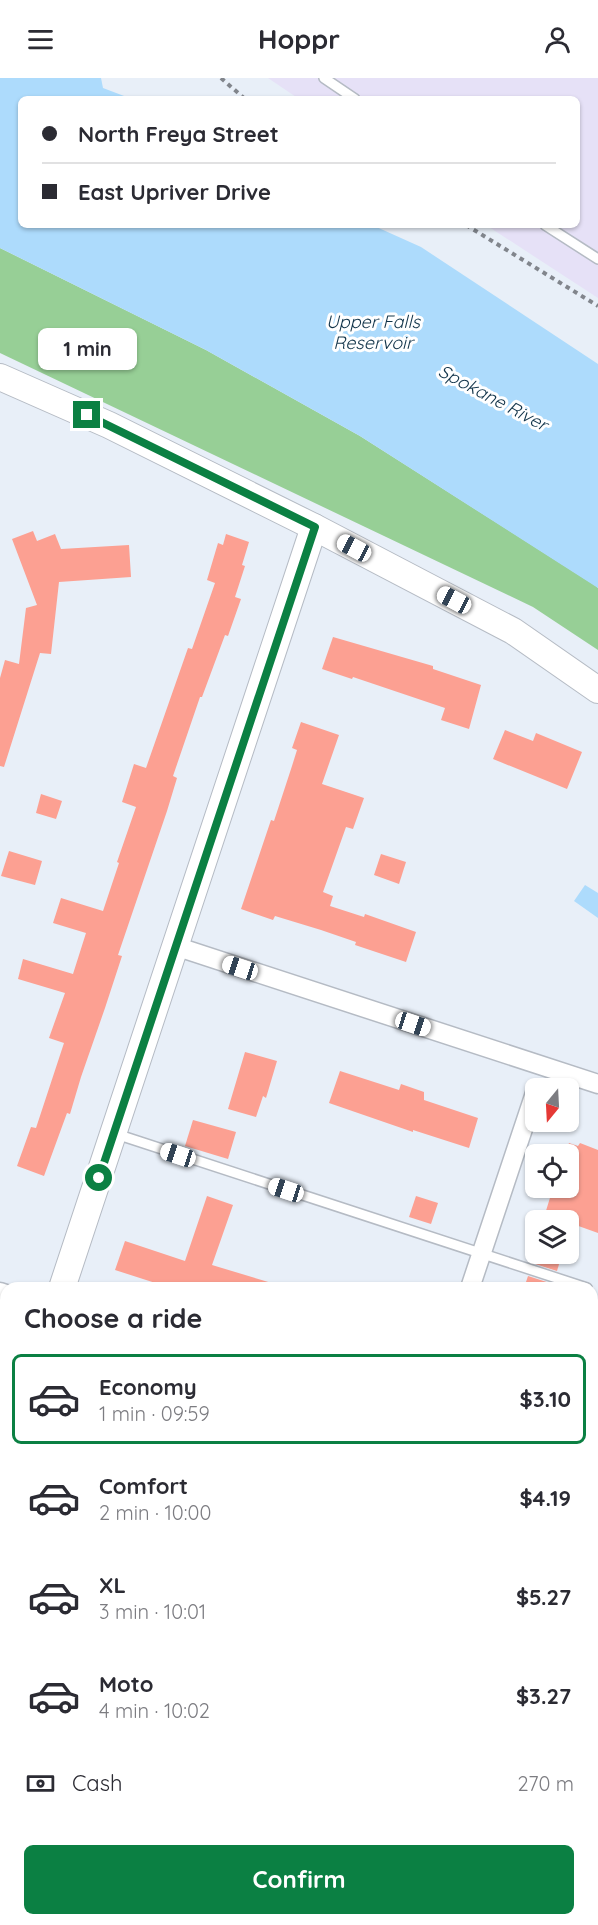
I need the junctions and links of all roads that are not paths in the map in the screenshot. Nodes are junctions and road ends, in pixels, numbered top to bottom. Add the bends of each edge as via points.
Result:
1 (324, 78) edge
2 (351, 96) edge
3 (550, 228) edge
4 (598, 259) edge
5 (0, 377) edge
6 (315, 527) junction
7 (598, 690) edge
8 (176, 946) junction
9 (543, 1067) junction
10 (540, 1078) edge
11 (598, 1084) edge
12 (525, 1123) edge
13 (114, 1133) junction
14 (481, 1254) junction
15 (64, 1282) edge
16 (472, 1282) edge
17 (568, 1282) edge

1 - 2 lane
3 - 4 lane
5 - 6 street via 109,425
6 - 7 street via 513,631
6 - 8 street
8 - 9 street
8 - 13 street
9 - 10 street
9 - 11 street
12 - 14 street
13 - 14 lane
13 - 15 street
14 - 16 street
14 - 17 lane

